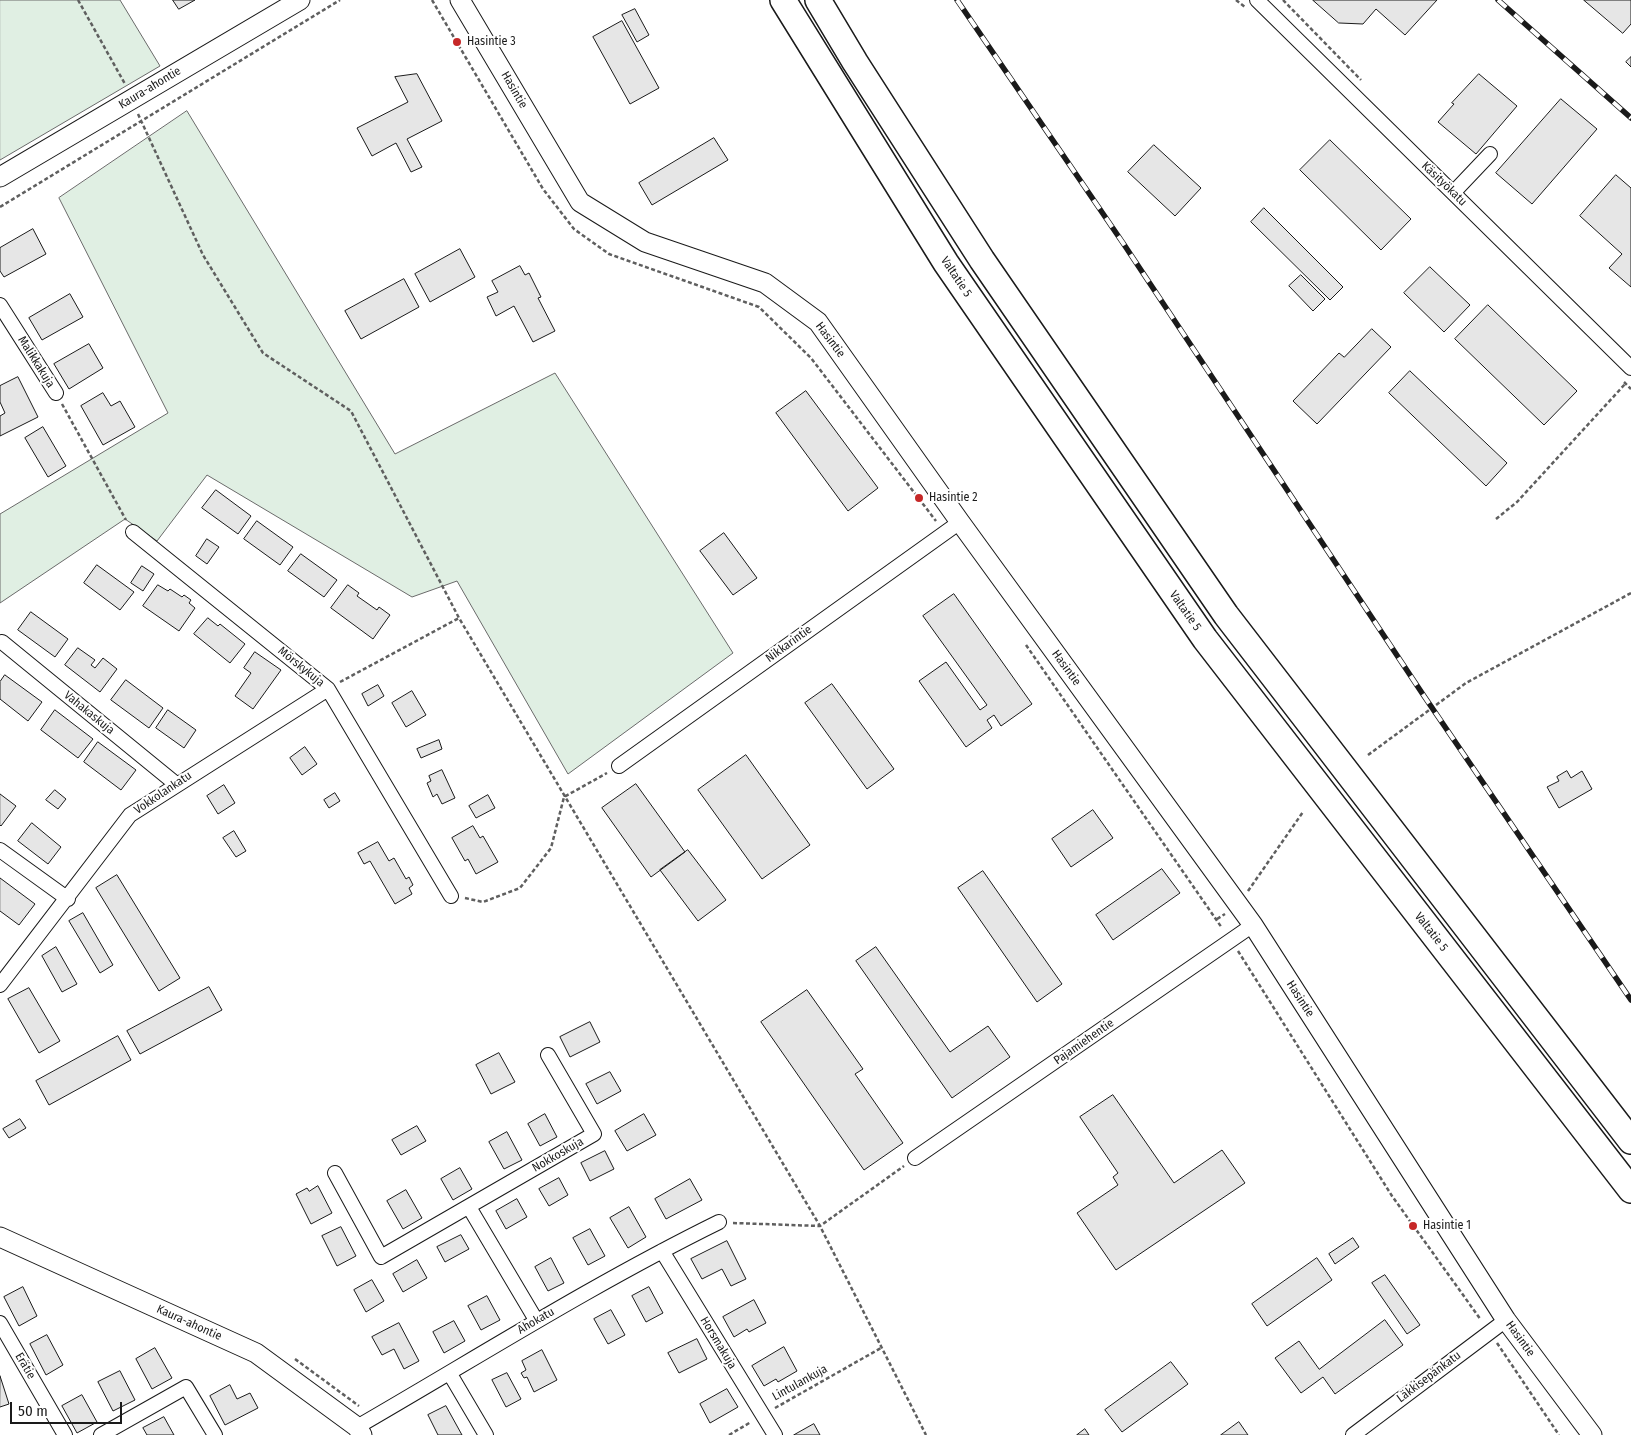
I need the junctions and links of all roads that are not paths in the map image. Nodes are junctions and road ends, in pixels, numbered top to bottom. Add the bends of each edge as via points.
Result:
1 (300, 0) edge
2 (460, 0) edge
3 (783, 0) edge
4 (818, 0) edge
5 (1257, 0) edge
6 (1490, 154) dead end
7 (0, 177) edge
8 (1453, 193) junction
9 (0, 305) edge
10 (1631, 368) edge
11 (56, 394) road end
12 (952, 527) junction
13 (133, 532) road end
14 (2, 642) dead end
15 (328, 689) junction
16 (619, 766) road end
17 (176, 784) junction
18 (0, 850) edge
19 (451, 896) road end
20 (68, 898) junction
21 (1253, 925) junction
22 (0, 985) edge
23 (548, 1055) dead end
24 (1631, 1141) edge
25 (915, 1158) road end
26 (335, 1173) dead end
27 (1631, 1190) edge
28 (469, 1207) junction
29 (720, 1222) road end
30 (0, 1237) edge
31 (662, 1250) junction
32 (536, 1320) junction
33 (1506, 1320) junction
34 (0, 1323) edge
35 (450, 1374) junction
36 (360, 1431) edge
37 (65, 1435) edge
38 (101, 1435) edge
39 (214, 1435) edge
40 (486, 1435) edge
41 (775, 1435) edge
42 (1353, 1435) edge
43 (1592, 1435) edge

1 - 7 street, Kaura-ahontie
2 - 12 street, Hasintie via 580,202 645,242 766,283 818,322
3 - 27 highway, Valtatie 5 via 946,263 1205,639
4 - 24 highway via 982,260 1226,615
5 - 8 street, Käsityökatu
6 - 8 street
8 - 10 street, Käsityökatu
9 - 11 street, Malikkakuja
12 - 16 street, Nikkarintie
12 - 21 street, Hasintie
13 - 15 street, Mörskykuja
14 - 17 street, Vahakaskuja
15 - 17 street, Vokkolankatu
15 - 19 street, Mörskykuja
17 - 20 street, Vokkolankatu via 130,815
18 - 20 street
20 - 22 street, Vokkolankatu
21 - 25 street, Pajamiehentie
21 - 33 street, Hasintie
23 - 28 street, Nokkoskuja via 594,1134
26 - 28 street, Nokkoskuja via 381,1257
28 - 32 street
29 - 31 street, Ahokatu
30 - 36 street, Kaura-ahontie via 256,1353
31 - 32 street, Ahokatu
31 - 41 street, Horsmakuja
32 - 35 street, Ahokatu
33 - 42 street, Läkkisepänkatu
33 - 43 street, Hasintie
34 - 37 street, Erätie
35 - 36 street, Ahokatu
35 - 40 street
38 - 39 street via 186,1387

